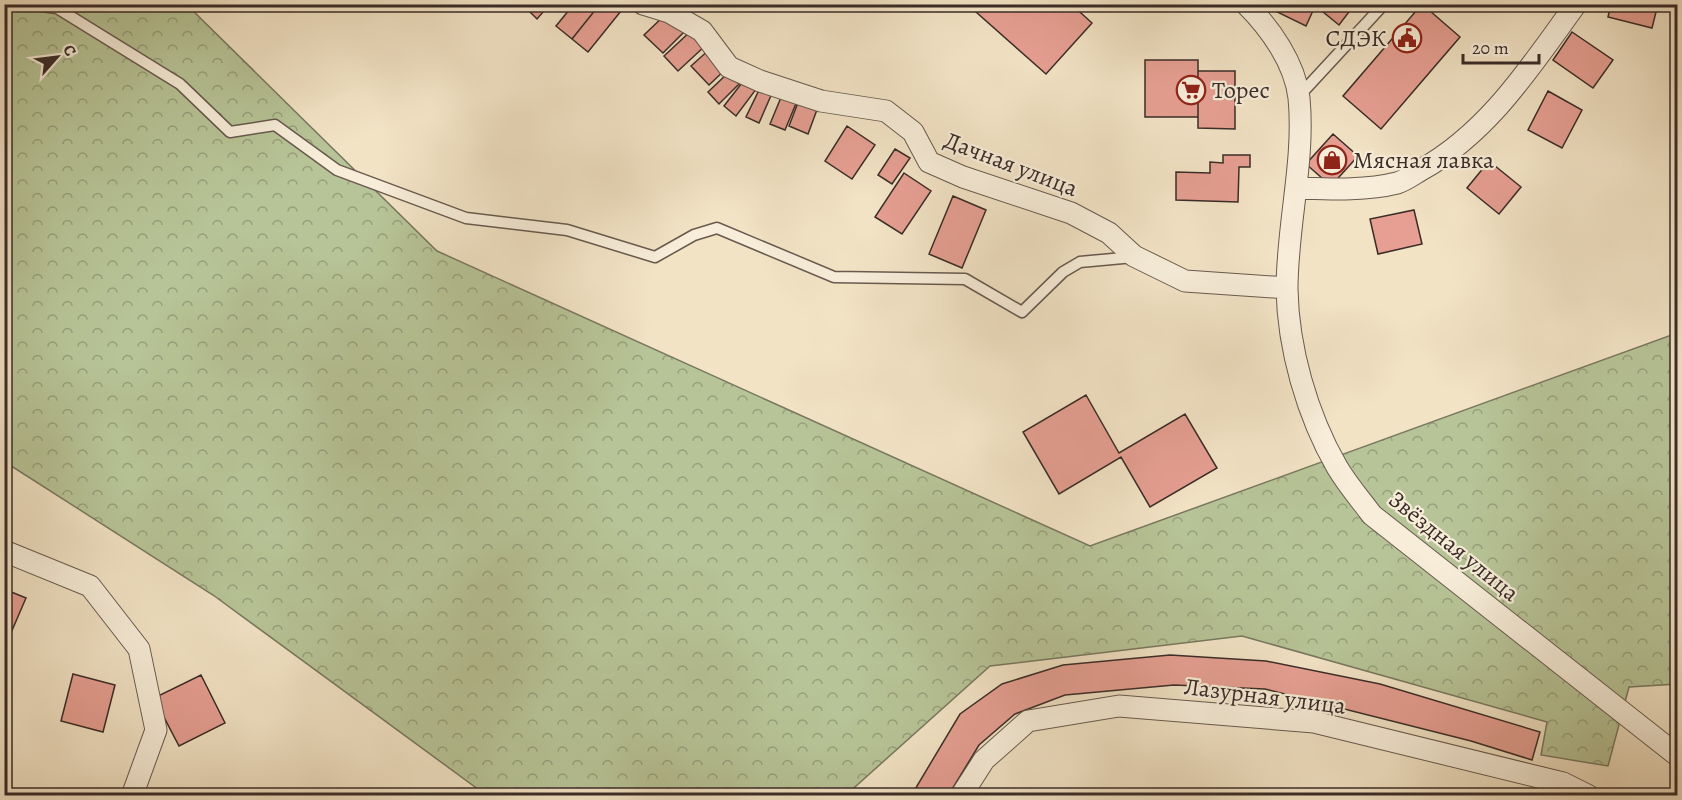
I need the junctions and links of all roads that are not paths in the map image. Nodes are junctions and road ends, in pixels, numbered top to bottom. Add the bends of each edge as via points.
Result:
1 (26, 4) edge
2 (643, 4) edge
3 (1246, 4) edge
4 (1384, 4) edge
5 (1576, 4) edge
6 (1299, 96) junction
7 (1297, 188) junction
8 (1134, 256) junction
9 (1287, 288) junction
10 (4, 551) edge
11 (1677, 756) edge
12 (132, 795) edge
13 (961, 795) edge
14 (1589, 795) edge

1 - 8 lane via 57,8 180,84 230,132 275,125 337,170 466,218 567,230 655,256 694,235 717,228 834,277 965,279 1022,312 1063,272 1080,262
2 - 8 street, Дачная улица via 669,12 702,31 729,67 821,101 886,111 913,132 929,162 1071,213 1109,233
3 - 6 street, Звёздная улица via 1266,24 1286,59
4 - 6 lane
5 - 7 street via 1520,83 1488,119 1447,155 1399,183 1342,189
6 - 7 street, Звёздная улица
7 - 9 street, Звёздная улица
8 - 9 street, Дачная улица via 1185,281
9 - 11 street, Звёздная улица via 1292,335 1312,415 1337,468 1372,515
10 - 12 street via 90,586 139,649 156,730
13 - 14 street, Лазурная улица via 984,760 1028,721 1119,706 1314,723 1563,783

